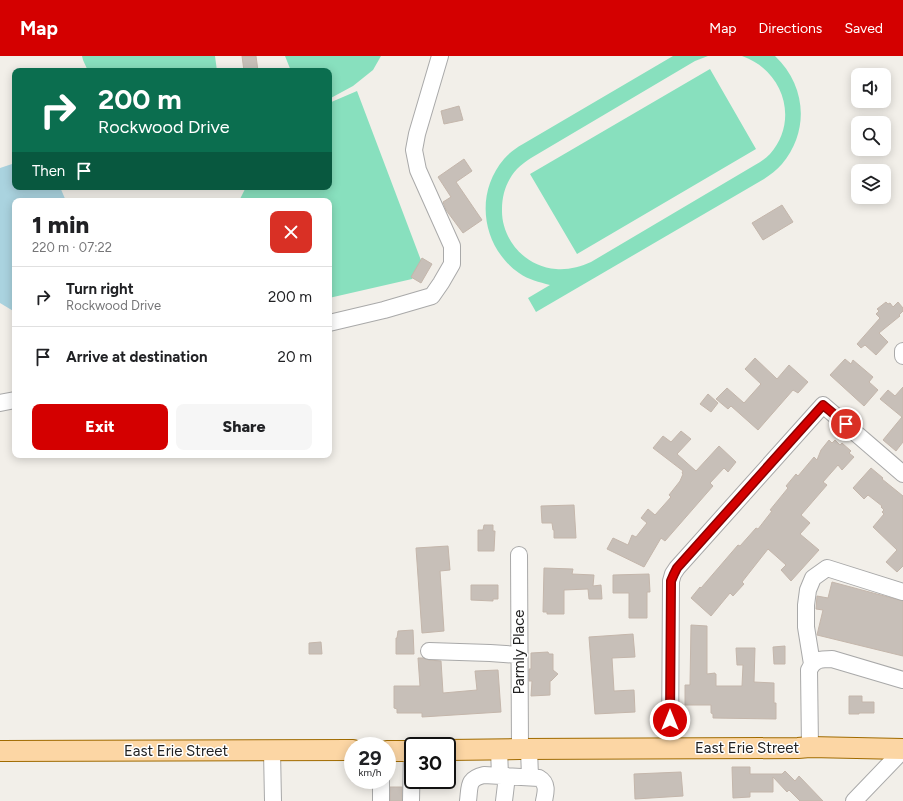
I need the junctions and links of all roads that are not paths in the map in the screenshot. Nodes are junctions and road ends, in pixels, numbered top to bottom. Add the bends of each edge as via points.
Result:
1 (440, 56) edge
2 (332, 322) edge
3 (903, 351) edge
4 (903, 356) edge
5 (12, 401) edge
6 (0, 403) edge
7 (903, 474) edge
8 (519, 555) dead end
9 (903, 592) edge
10 (429, 651) dead end
11 (519, 655) junction
12 (812, 664) junction
13 (903, 680) edge
14 (810, 747) junction
15 (499, 749) junction
16 (525, 749) junction
17 (670, 749) junction
18 (272, 750) junction
19 (344, 750) edge
20 (456, 750) edge
21 (903, 750) edge
22 (0, 751) edge
23 (504, 776) junction
24 (530, 777) junction
25 (381, 789) edge
26 (411, 789) edge
27 (273, 801) edge
28 (381, 801) edge
29 (411, 801) edge
30 (468, 801) edge
31 (504, 801) edge
32 (544, 801) edge
33 (854, 801) edge

1 - 2 street via 414,150 418,170 452,246 452,264 432,296
3 - 4 street
5 - 6 street
7 - 17 street via 823,405 677,568 671,581
8 - 11 street, Parmly Place
9 - 12 street via 827,568 813,578 806,605 806,627
10 - 11 street
11 - 16 street, Parmly Place
12 - 13 street via 820,659 832,659
12 - 14 street via 809,670
14 - 17 main road, East Erie Street
14 - 21 main road, East Erie Street
15 - 16 main road, East Erie Street
15 - 20 main road, East Erie Street
15 - 23 street
16 - 17 main road, East Erie Street
16 - 24 street, Parmly Place
18 - 19 main road, East Erie Street
18 - 22 main road, East Erie Street
18 - 27 street
21 - 33 street
23 - 24 street
23 - 30 street via 478,777 470,783
23 - 31 street
24 - 32 street via 539,778 546,785
25 - 28 street
26 - 29 street

